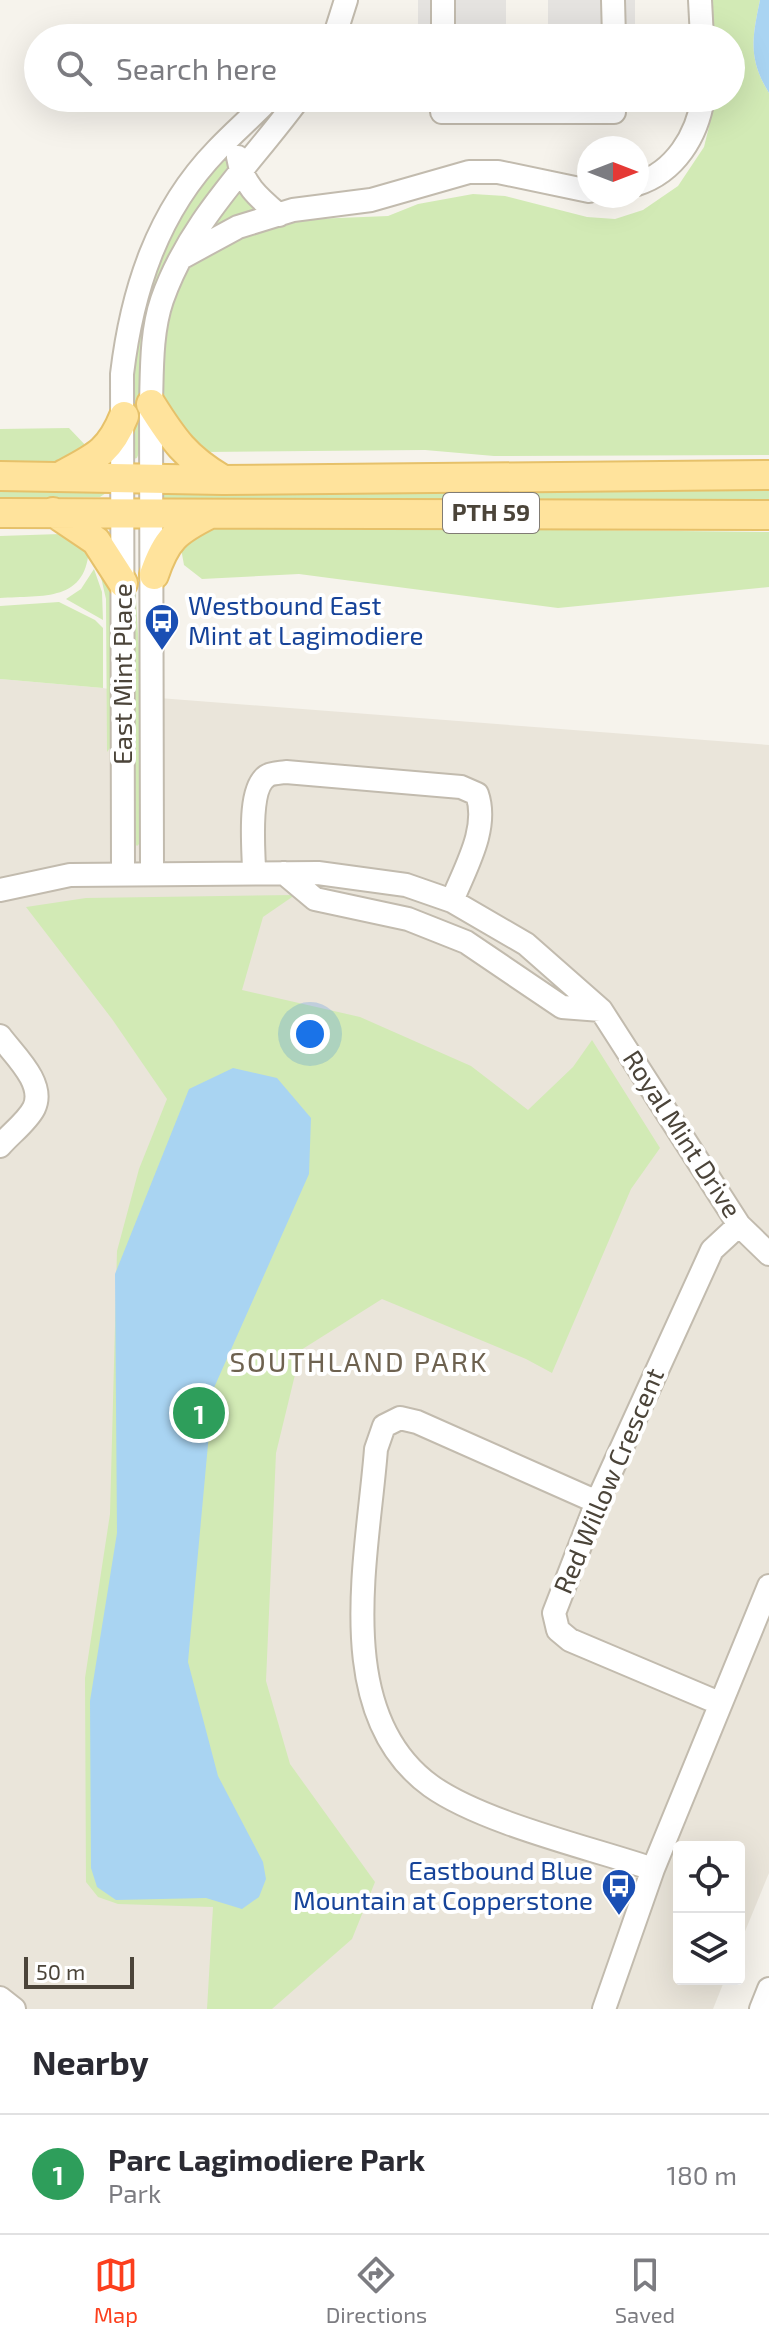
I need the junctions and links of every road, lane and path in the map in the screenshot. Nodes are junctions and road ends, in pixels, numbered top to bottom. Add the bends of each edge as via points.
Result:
1 (443, 0) edge
2 (613, 0) edge
3 (700, 0) edge
4 (337, 5) edge
5 (326, 24) edge
6 (443, 24) edge
7 (614, 24) edge
8 (701, 24) edge
9 (257, 112) edge
10 (288, 112) edge
11 (442, 112) edge
12 (614, 112) edge
13 (699, 112) edge
14 (244, 125) junction
15 (240, 171) junction
16 (649, 180) edge
17 (577, 188) edge
18 (279, 215) junction
19 (180, 258) junction
20 (151, 404) junction
21 (124, 416) junction
22 (769, 475) edge
23 (0, 476) edge
24 (61, 476) junction
25 (123, 476) junction
26 (151, 479) junction
27 (223, 480) junction
28 (53, 512) junction
29 (123, 512) junction
30 (0, 513) edge
31 (152, 514) junction
32 (212, 514) junction
33 (769, 515) edge
34 (154, 575) junction
35 (123, 583) junction
36 (123, 872) junction
37 (152, 872) junction
38 (254, 872) junction
39 (284, 873) junction
40 (0, 890) edge
41 (452, 901) junction
42 (601, 1010) junction
43 (0, 1036) edge
44 (0, 1146) edge
45 (739, 1225) junction
46 (769, 1254) edge
47 (597, 1502) junction
48 (769, 1586) edge
49 (719, 1703) junction
50 (653, 1869) junction
51 (769, 1989) edge
52 (0, 1998) edge
53 (14, 2009) edge
54 (604, 2009) edge
55 (761, 2009) edge

1 - 6 street
2 - 7 street
3 - 8 street
4 - 5 street
9 - 14 street, East Mint Place
10 - 15 street, East Mint Place
11 - 12 street
13 - 16 street via 689,142
14 - 15 street via 236,147
14 - 21 street, East Mint Place via 216,150 168,212 153,246 127,332
15 - 18 street via 253,193
15 - 19 street, East Mint Place via 204,215
17 - 18 street via 498,172 469,172 371,200
18 - 19 street via 224,233
19 - 20 street, East Mint Place via 161,303
20 - 26 street, East Mint Place
20 - 27 main road via 192,462
21 - 24 main road via 114,441
21 - 25 street, East Mint Place
22 - 27 main road, PTH 59
23 - 24 main road, PTH 59
24 - 25 main road, PTH 59
25 - 26 main road, PTH 59
25 - 29 street, East Mint Place
26 - 27 main road, PTH 59
26 - 31 street, East Mint Place
28 - 29 main road, PTH 59
28 - 30 main road, PTH 59
28 - 35 main road via 96,541
29 - 31 main road, PTH 59
29 - 35 street, East Mint Place
31 - 32 main road, PTH 59
31 - 34 street, East Mint Place
32 - 33 main road, PTH 59
32 - 34 main road via 181,528 162,551
34 - 37 street, East Mint Place
35 - 36 street, East Mint Place
36 - 37 street, Royal Mint Drive
36 - 40 street, Royal Mint Drive via 70,875
37 - 38 street, Royal Mint Drive
38 - 39 street, Royal Mint Drive
38 - 41 street via 254,804 257,786 268,775 286,772 461,787 477,794 481,826
39 - 41 street, Royal Mint Drive via 361,876
39 - 42 street via 315,899 408,919 466,942 562,1007
41 - 42 street, Royal Mint Drive via 526,944
42 - 45 street, Royal Mint Drive
43 - 44 street via 36,1090 34,1107
45 - 46 street, Royal Mint Drive
45 - 47 street, Red Willow Crescent via 712,1250
47 - 49 street, Red Willow Crescent via 554,1613 558,1630 570,1640
47 - 50 street via 417,1422 400,1418 384,1426 376,1449 361,1643 370,1702 393,1746 430,1785 476,1810
48 - 49 street
49 - 50 street
50 - 54 street
51 - 55 street
52 - 53 street

